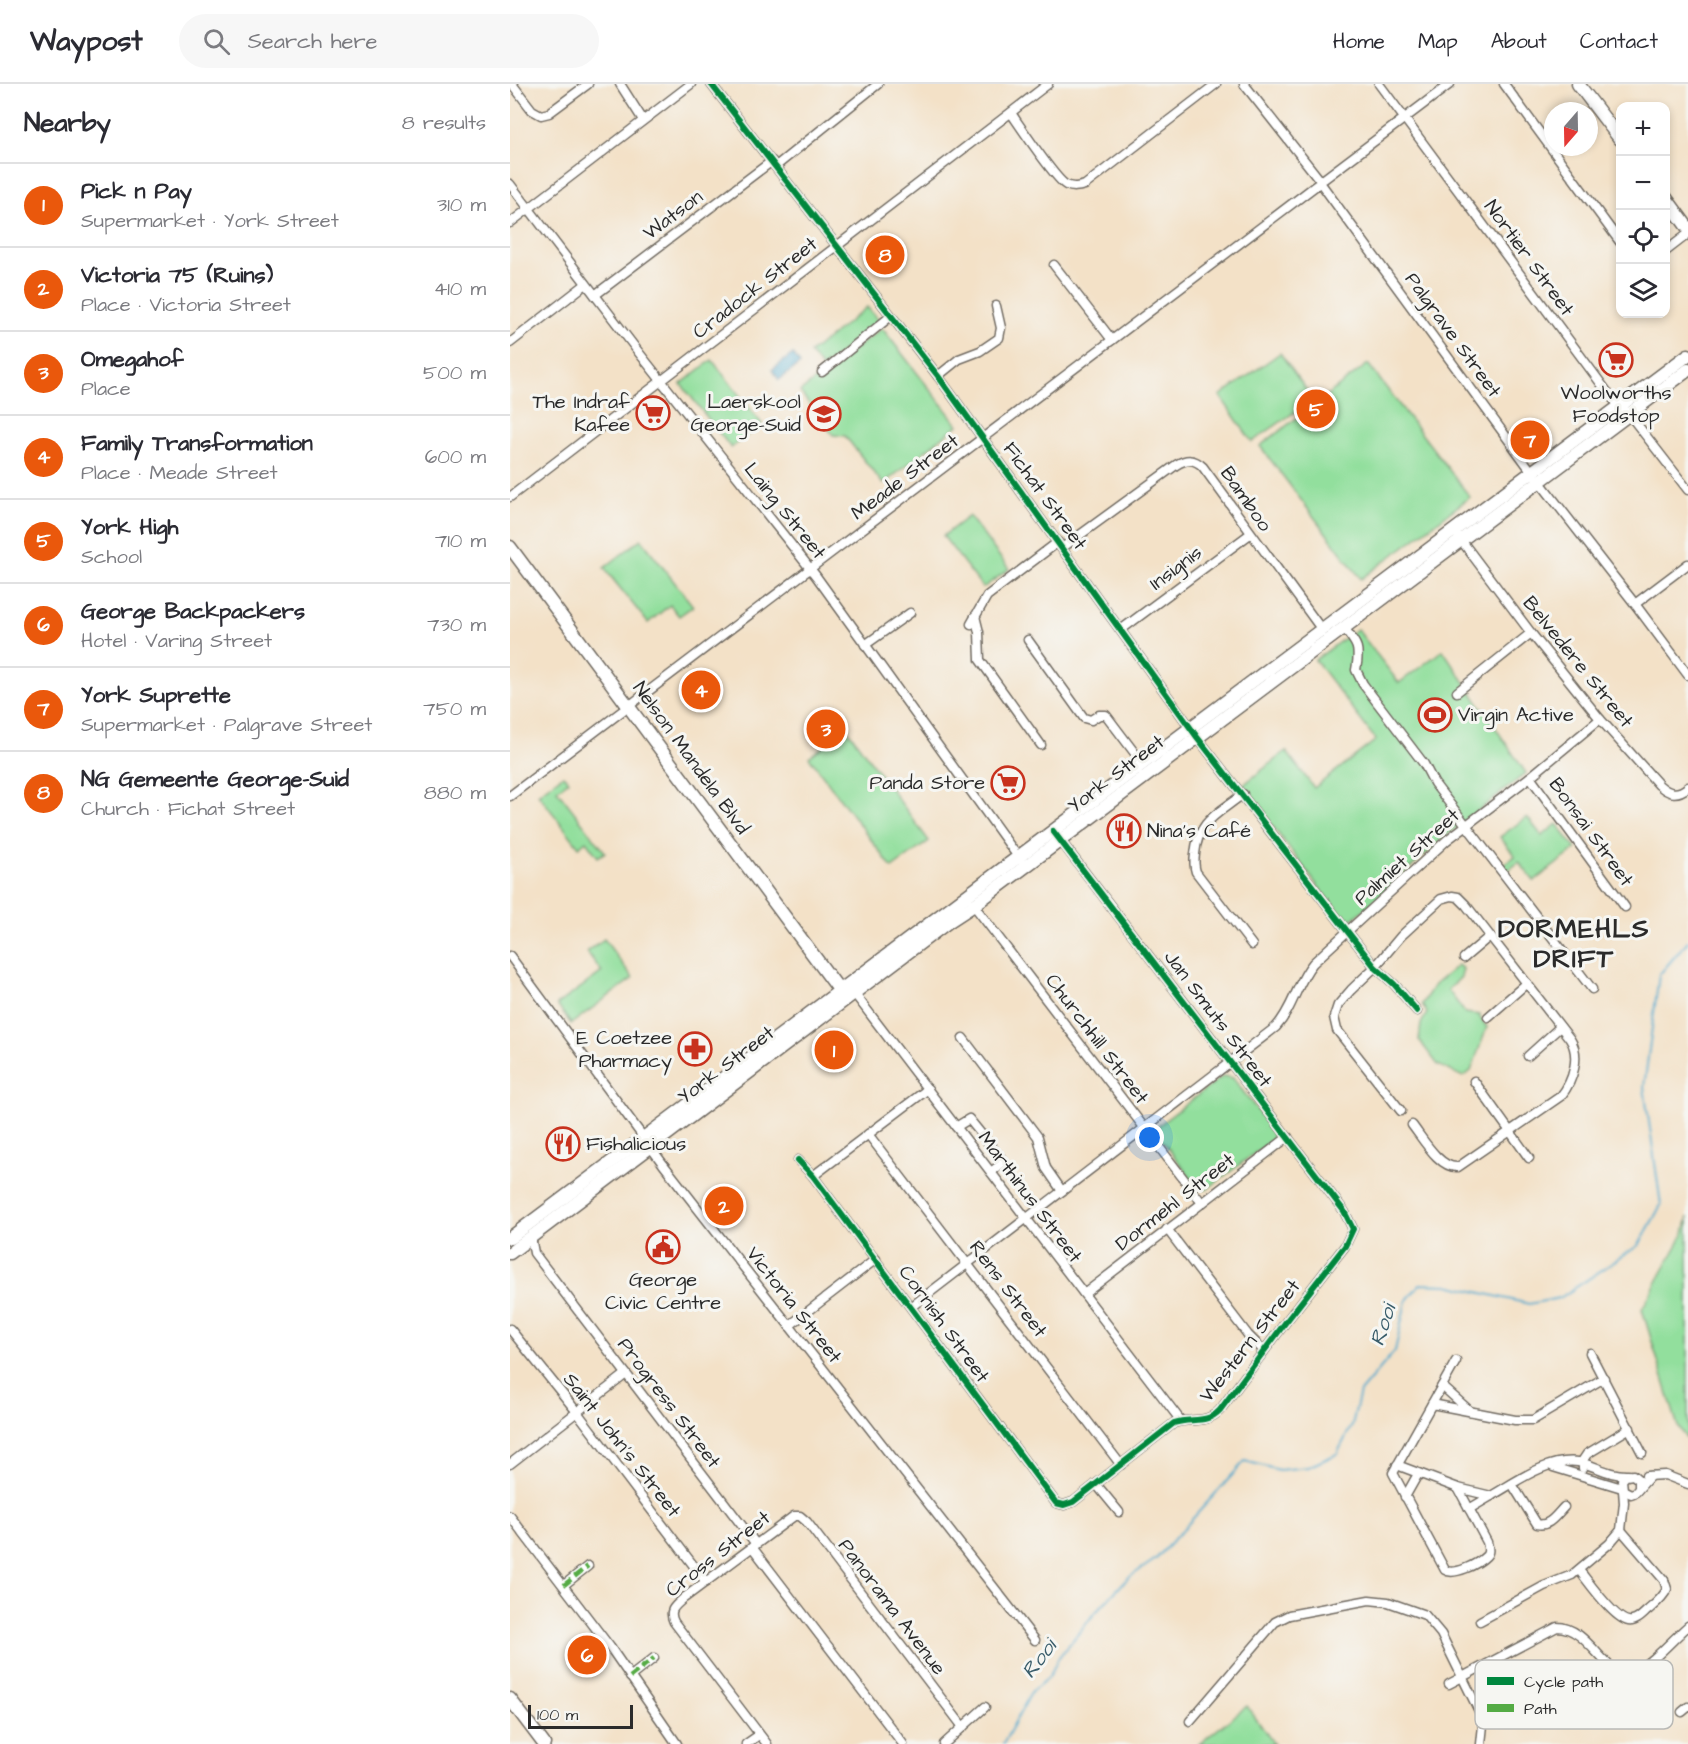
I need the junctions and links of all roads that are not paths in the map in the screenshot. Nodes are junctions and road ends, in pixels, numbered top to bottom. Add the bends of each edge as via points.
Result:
1 (512, 84) edge
2 (588, 84) edge
3 (620, 84) edge
4 (691, 84) edge
5 (711, 84) edge
6 (878, 84) edge
7 (1048, 84) edge
8 (1216, 84) edge
9 (1244, 84) edge
10 (1379, 84) edge
11 (1450, 84) edge
12 (1504, 84) edge
13 (1578, 84) edge
14 (1011, 113) junction
15 (1405, 117) junction
16 (644, 120) junction
17 (1616, 134) edge
18 (774, 163) junction
19 (1321, 182) junction
20 (510, 184) edge
21 (1670, 205) edge
22 (529, 208) junction
23 (510, 223) edge
24 (1688, 228) edge
25 (1688, 234) edge
26 (1616, 237) edge
27 (838, 245) junction
28 (1670, 247) edge
29 (1054, 266) dead end
30 (586, 284) junction
31 (595, 295) junction
32 (996, 306) dead end
33 (891, 316) junction
34 (1112, 340) junction
35 (510, 343) edge
36 (1688, 355) edge
37 (1688, 370) edge
38 (822, 372) dead end
39 (938, 376) junction
40 (662, 381) junction
41 (1624, 410) junction
42 (983, 439) junction
43 (1536, 477) junction
44 (1688, 490) edge
45 (510, 497) edge
46 (1250, 534) junction
47 (1458, 535) junction
48 (1060, 545) junction
49 (510, 547) edge
50 (1688, 564) edge
51 (809, 569) junction
52 (1635, 604) junction
53 (910, 613) dead end
54 (1344, 628) junction
55 (1122, 629) junction
56 (1322, 630) junction
57 (1532, 633) junction
58 (1028, 640) dead end
59 (865, 645) junction
60 (1688, 675) edge
61 (1457, 692) dead end
62 (628, 705) junction
63 (1600, 719) junction
64 (1194, 732) junction
65 (1041, 744) dead end
66 (1143, 764) junction
67 (1530, 777) junction
68 (1688, 788) edge
69 (1243, 794) junction
70 (510, 796) edge
71 (1466, 825) junction
72 (1057, 836) junction
73 (1022, 862) junction
74 (970, 900) junction
75 (1625, 907) dead end
76 (1348, 932) junction
77 (1490, 936) junction
78 (1252, 945) dead end
79 (510, 956) edge
80 (1464, 958) dead end
81 (1376, 967) junction
82 (1527, 983) junction
83 (1592, 989) dead end
84 (840, 991) junction
85 (854, 993) junction
86 (1417, 1011) dead end
87 (1488, 1017) dead end
88 (1560, 1027) junction
89 (963, 1038) dead end
90 (1528, 1056) dead end
91 (1230, 1062) junction
92 (1474, 1081) dead end
93 (927, 1089) junction
94 (1401, 1111) dead end
95 (1412, 1125) dead end
96 (956, 1127) junction
97 (1144, 1128) junction
98 (1510, 1131) junction
99 (868, 1134) junction
100 (1288, 1137) junction
101 (647, 1142) junction
102 (1529, 1158) dead end
103 (798, 1160) dead end
104 (991, 1172) junction
105 (813, 1176) junction
106 (1062, 1191) junction
107 (1202, 1203) junction
108 (1026, 1219) junction
109 (1167, 1229) junction
110 (1353, 1229) joint
111 (531, 1237) junction
112 (512, 1246) edge
113 (534, 1253) junction
114 (876, 1259) junction
115 (968, 1264) junction
116 (1084, 1294) junction
117 (911, 1307) junction
118 (789, 1326) junction
119 (510, 1329) edge
120 (1264, 1351) junction
121 (1590, 1353) dead end
122 (1456, 1361) dead end
123 (626, 1374) junction
124 (1604, 1378) junction
125 (1442, 1386) junction
126 (1432, 1404) junction
127 (577, 1412) junction
128 (1470, 1412) junction
129 (1181, 1420) junction
130 (1630, 1428) junction
131 (1642, 1454) dead end
132 (1583, 1463) junction
133 (510, 1464) edge
134 (1121, 1465) junction
135 (1397, 1466) junction
136 (1546, 1466) junction
137 (1418, 1474) junction
138 (1584, 1475) junction
139 (1631, 1475) junction
140 (1650, 1476) junction
141 (1096, 1484) junction
142 (1512, 1484) junction
143 (1688, 1484) edge
144 (1458, 1488) junction
145 (1622, 1489) junction
146 (1636, 1490) junction
147 (1491, 1496) junction
148 (1405, 1497) junction
149 (1624, 1503) junction
150 (1064, 1505) joint
151 (1564, 1507) dead end
152 (1469, 1509) junction
153 (1119, 1512) dead end
154 (510, 1516) edge
155 (790, 1518) joint
156 (1621, 1530) junction
157 (754, 1546) junction
158 (588, 1566) dead end
159 (1579, 1570) junction
160 (706, 1582) junction
161 (564, 1585) junction
162 (1480, 1621) dead end
163 (1688, 1626) edge
164 (1035, 1640) dead end
165 (654, 1658) dead end
166 (1496, 1660) edge
167 (1603, 1660) edge
168 (1649, 1660) edge
169 (1475, 1671) edge
170 (630, 1677) junction
171 (1462, 1678) junction
172 (1449, 1684) dead end
173 (510, 1699) edge
174 (1475, 1705) edge
175 (985, 1707) dead end
176 (1190, 1721) dead end
177 (963, 1727) junction
178 (1482, 1729) edge
179 (759, 1734) junction
180 (544, 1744) edge
181 (677, 1744) edge
182 (746, 1744) edge
183 (767, 1744) edge
184 (903, 1744) edge
185 (944, 1744) edge
186 (1481, 1744) edge

1 - 2 street via 532,110 541,115
3 - 16 street
4 - 16 street
5 - 18 street, Fichat Street
6 - 18 street, Watson
7 - 14 street, Cradock Street
8 - 14 street via 1085,185 1076,187 1068,186 1058,177
9 - 19 street, Palgrave Street
10 - 15 street, Nortier Street
11 - 15 street, Meade Street
12 - 26 street
13 - 17 main road
14 - 27 street, Cradock Street
15 - 19 street, Meade Street
15 - 41 street, Nortier Street
16 - 22 street
18 - 27 street, Fichat Street
18 - 31 street, Watson
19 - 34 street, Meade Street
19 - 43 street, Palgrave Street
20 - 22 street, Laing Street
21 - 24 main road
22 - 23 street
22 - 30 street, Laing Street
25 - 28 street
27 - 33 street, Fichat Street
27 - 40 street, Cradock Street
29 - 34 street
30 - 31 street, Laing Street
30 - 35 street
31 - 40 street, Laing Street
32 - 39 street via 1001,324 999,338 959,359
33 - 38 street
33 - 39 street, Fichat Street
34 - 42 street, Meade Street
36 - 41 main road, York Street
37 - 41 main road, York Street
39 - 42 street, Fichat Street
40 - 45 street, Cradock Street
40 - 51 street, Laing Street
41 - 43 main road, York Street
41 - 44 street, Nortier Street
42 - 48 street, Fichat Street
42 - 51 street, Meade Street
43 - 47 main road, York Street
43 - 52 street, Palgrave Street
46 - 48 street, Bamboo via 1203,467 1189,460
46 - 55 street, Insignis
46 - 56 street, Bamboo
47 - 54 main road, York Street
47 - 56 main road, York Street
47 - 57 street, Belvedere Street
48 - 55 street, Fichat Street
48 - 65 street via 987,596 973,620 979,632 980,660
49 - 62 main road, Nelson Mandela Blvd
50 - 52 street
51 - 59 street, Laing Street
51 - 62 street, Meade Street
52 - 60 street, Palgrave Street
53 - 59 street
54 - 64 main road, York Street
54 - 71 street via 1358,647 1358,675
55 - 64 street, Fichat Street
56 - 64 main road, York Street
57 - 61 street
57 - 63 street, Belvedere Street
58 - 66 street via 1084,718 1106,715
59 - 73 street, Laing Street
62 - 70 street, Meade Street
62 - 84 main road, Nelson Mandela Blvd
63 - 67 street, Palmiet Street
63 - 68 street, Belvedere Street via 1659,785 1676,794
64 - 66 main road, York Street
64 - 69 street, Fichat Street
64 - 72 main road, York Street
66 - 72 main road, York Street
67 - 71 street, Palmiet Street
67 - 75 street, Bonsai Street
69 - 76 street, Fichat Street
69 - 78 street via 1203,825 1194,862 1196,872
71 - 76 street, Palmiet Street
71 - 83 street
72 - 73 main road, York Street
72 - 91 street, Jan Smuts Street
73 - 74 main road, York Street
74 - 84 main road, York Street
74 - 85 main road, York Street via 948,922
74 - 97 street, Churchhill Street
76 - 81 street, Fichat Street
76 - 91 street, Palmiet Street via 1310,967 1281,1022
77 - 80 street
77 - 81 street via 1460,899 1446,897 1401,936
77 - 82 street
79 - 101 street, Victoria Street
81 - 86 street, Fichat Street
81 - 94 street via 1338,1005 1334,1024
82 - 87 street
82 - 88 street
84 - 85 main road
84 - 101 main road, York Street
85 - 93 street, Marthinus Street
85 - 101 main road, York Street
88 - 90 street
88 - 98 street via 1577,1055 1566,1090
89 - 106 street via 1038,1137 1046,1168
91 - 97 street, Palmiet Street
91 - 100 street, Jan Smuts Street
92 - 98 street
93 - 96 street, Marthinus Street
93 - 99 street
95 - 98 street via 1441,1162 1453,1168
96 - 104 street, Marthinus Street
96 - 104 street via 969,1119 1004,1162
97 - 106 street, Palmiet Street
97 - 107 street, Churchhill Street
98 - 102 street
99 - 105 street
99 - 115 street, Rens Street
100 - 107 street, Dormehl Street
100 - 110 street, Jan Smuts Street via 1344,1211
101 - 111 main road, York Street
101 - 112 main road, York Street
101 - 118 street, Victoria Street
103 - 105 street, Cornish Street
104 - 108 street, Marthinus Street
105 - 114 street, Cornish Street
106 - 108 street, Palmiet Street
107 - 109 street, Dormehl Street
108 - 115 street, Palmiet Street
108 - 116 street, Marthinus Street
109 - 116 street, Dormehl Street
109 - 120 street
110 - 120 street, Western Street via 1345,1246
111 - 112 main road, York Street
111 - 113 street, Progress Street
112 - 113 street
113 - 123 street, Progress Street
114 - 117 street, Cornish Street
114 - 118 street
115 - 117 street, Palmiet Street
115 - 134 street, Rens Street
116 - 129 street, Marthinus Street
117 - 150 street, Cornish Street via 1051,1498
118 - 164 street, Victoria Street
119 - 127 street, Saint John's Street
120 - 129 street, Western Street via 1214,1416 1198,1421
121 - 124 street
122 - 125 street
123 - 127 street
123 - 157 street, Progress Street
124 - 128 street via 1533,1420
124 - 130 street
125 - 126 street
125 - 128 street
126 - 128 street
126 - 135 street
127 - 133 street
127 - 160 street, Saint John's Street
129 - 134 street, Western Street
130 - 131 street
130 - 132 street via 1587,1454
132 - 136 street
132 - 138 street
132 - 139 street via 1612,1474
134 - 141 street, Western Street
135 - 137 street
135 - 148 street via 1394,1475
136 - 138 street
136 - 142 street
137 - 144 street
137 - 148 street
138 - 145 street
139 - 140 street
139 - 145 street via 1622,1480
139 - 146 street via 1639,1480
140 - 143 street via 1665,1475
140 - 146 street
141 - 150 street, Western Street
141 - 153 street
142 - 147 street
142 - 151 street via 1537,1524 1550,1522
144 - 147 street
144 - 152 street
145 - 146 street via 1628,1493
145 - 149 street
146 - 149 street
147 - 152 street
148 - 152 street via 1448,1573 1472,1565 1489,1550
149 - 156 street
154 - 161 street
155 - 157 street, Cross Street
155 - 177 street, Panorama Avenue via 800,1516 807,1522
156 - 159 street
156 - 159 street via 1664,1580 1667,1589 1663,1596 1639,1618 1627,1621 1616,1615
157 - 160 street, Cross Street
157 - 184 street, Progress Street
158 - 161 street
159 - 162 street
160 - 179 street, Cross Street via 672,1609 672,1618
161 - 170 street
163 - 168 street
165 - 170 street
166 - 167 street via 1557,1628 1579,1633
169 - 171 street
170 - 181 street
171 - 172 street
171 - 174 street
171 - 176 street via 1441,1634 1425,1615 1369,1600 1289,1615 1275,1622
173 - 180 main road
175 - 177 street
177 - 185 street
178 - 186 street
179 - 182 street
179 - 183 street

